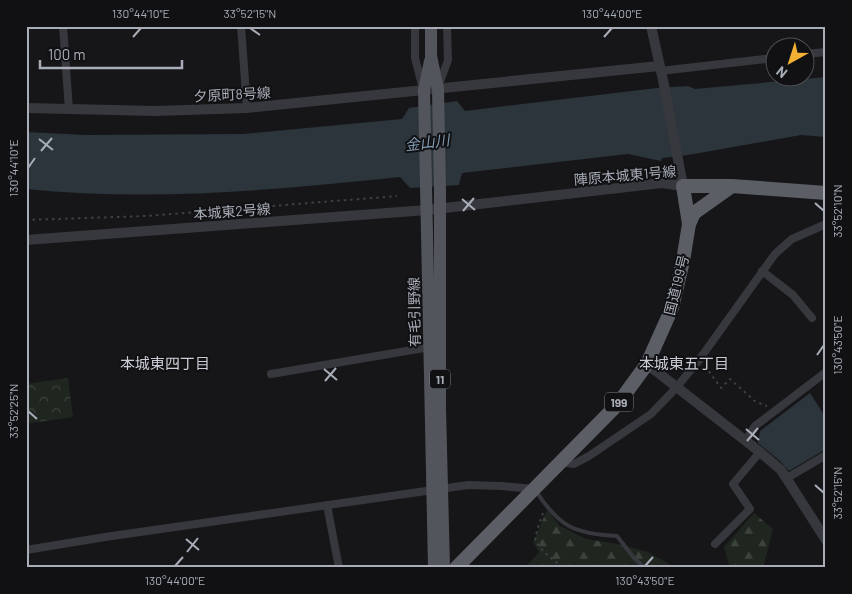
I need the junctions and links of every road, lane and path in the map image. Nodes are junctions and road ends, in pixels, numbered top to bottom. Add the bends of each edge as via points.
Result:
1 (63, 26) edge
2 (240, 26) edge
3 (415, 26) edge
4 (431, 26) edge
5 (447, 26) edge
6 (651, 26) edge
7 (431, 56) junction
8 (764, 59) edge
9 (661, 72) junction
10 (424, 94) junction
11 (438, 94) junction
12 (26, 108) edge
13 (247, 108) junction
14 (69, 110) junction
15 (683, 186) junction
16 (732, 186) junction
17 (826, 192) edge
18 (397, 196) dead end
19 (433, 210) junction
20 (26, 220) edge
21 (689, 224) junction
22 (826, 224) edge
23 (26, 240) edge
24 (762, 271) junction
25 (812, 318) dead end
26 (430, 348) junction
27 (647, 364) junction
28 (703, 364) dead end
29 (826, 372) edge
30 (271, 374) dead end
31 (676, 388) junction
32 (776, 410) junction
33 (746, 440) junction
34 (760, 452) junction
35 (826, 455) edge
36 (561, 462) junction
37 (787, 478) junction
38 (437, 489) junction
39 (535, 489) junction
40 (327, 505) junction
41 (546, 506) junction
42 (824, 534) edge
43 (715, 544) dead end
44 (26, 550) edge
45 (338, 568) edge
46 (434, 568) edge
47 (444, 568) edge
48 (456, 568) edge
49 (563, 568) edge
50 (645, 568) edge

1 - 14 street
2 - 13 street
3 - 10 street via 415,58
4 - 7 main road, 有毛引野線 / 11
5 - 11 street via 448,60
6 - 9 street, 陣原本城東1号線
7 - 10 main road, 有毛引野線 / 11
7 - 11 main road, 有毛引野線 / 11
8 - 9 street
9 - 11 street, 夕原町8号線
9 - 15 street, 陣原本城東1号線
10 - 11 street, 夕原町8号線
10 - 13 street, 夕原町8号線
10 - 19 main road, 有毛引野線 / 11 via 426,191
11 - 19 main road, 有毛引野線 / 11 via 440,190
12 - 14 street, 夕原町8号線
13 - 14 street, 夕原町8号線
15 - 16 highway
15 - 19 street, 陣原本城東1号線 via 662,183
15 - 21 highway, 国道199号 / 199
16 - 17 highway
16 - 21 highway, 199 via 694,213
18 - 20 path via 146,216
19 - 23 street, 本城東2号線
19 - 26 main road, 有毛引野線 / 11
19 - 38 main road, 有毛引野線 / 11 via 439,355
21 - 27 highway, 国道199号 / 199 via 672,308
22 - 24 street via 792,239
24 - 25 street via 793,295
24 - 31 street
26 - 30 street
26 - 38 main road, 有毛引野線 / 11
27 - 31 street
27 - 36 highway, 国道199号 / 199 via 617,405
28 - 32 path via 721,388 730,379 756,402
29 - 32 street
31 - 33 street
31 - 36 street via 651,414 589,456 574,464
32 - 33 street via 756,426
33 - 34 street
34 - 37 street
34 - 43 street via 734,484 750,508
35 - 37 street
36 - 39 highway, 国道199号 / 199
37 - 42 street
38 - 39 street via 468,485
38 - 40 street
38 - 46 main road, 有毛引野線 / 11
38 - 47 main road, 有毛引野線 / 11
39 - 41 lane
39 - 48 highway, 国道199号 / 199
40 - 44 street
40 - 45 street
41 - 49 path via 535,541
41 - 50 lane via 575,530 617,536

